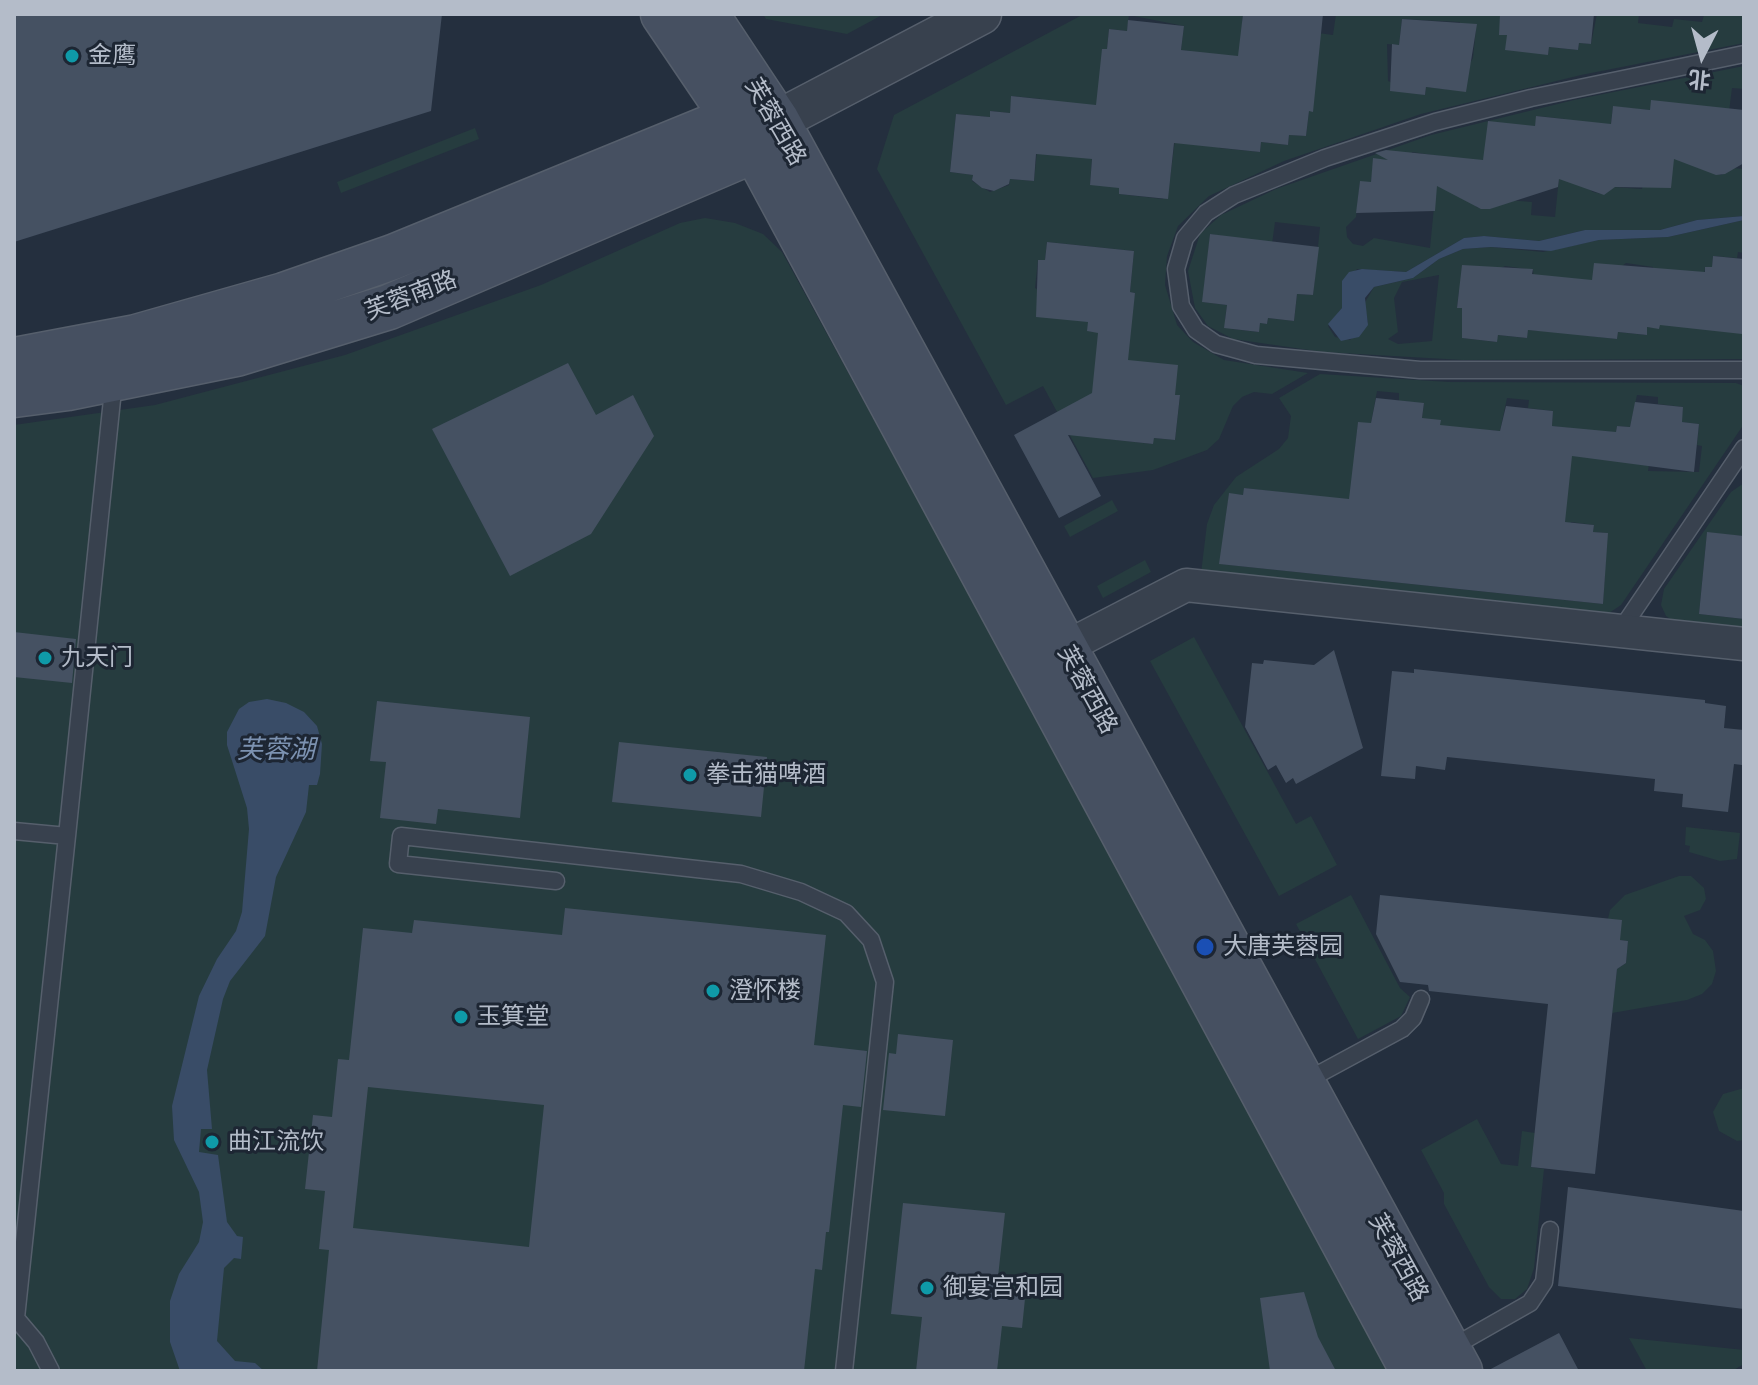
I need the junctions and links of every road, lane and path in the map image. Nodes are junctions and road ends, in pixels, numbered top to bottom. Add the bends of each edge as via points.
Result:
1 (663, 14) edge
2 (706, 14) edge
3 (981, 14) edge
4 (1744, 54) edge
5 (755, 130) junction
6 (14, 360) edge
7 (1744, 370) edge
8 (115, 379) junction
9 (14, 395) edge
10 (1744, 448) edge
11 (1737, 470) edge
12 (1620, 631) junction
13 (1744, 644) edge
14 (1064, 648) junction
15 (14, 831) edge
16 (67, 836) junction
17 (556, 881) dead end
18 (1421, 999) dead end
19 (1302, 1083) junction
20 (1550, 1230) dead end
21 (15, 1317) edge
22 (1440, 1364) edge
23 (51, 1371) edge
24 (844, 1371) edge

1 - 5 main road, 芙蓉西路
2 - 5 main road, 芙蓉西路
3 - 5 street, 芙蓉南路
4 - 7 lane via 1531,98 1341,152 1213,208 1185,238 1176,269 1181,306 1196,330 1216,344 1256,355 1420,370
5 - 6 main road, 芙蓉南路 via 284,295 136,337
5 - 8 main road, 芙蓉南路 via 389,307 236,354
5 - 14 main road, 芙蓉西路
5 - 22 main road, 芙蓉西路
8 - 9 main road, 芙蓉南路
8 - 16 lane
10 - 11 lane
11 - 12 lane
12 - 13 street
12 - 14 street via 1186,585
14 - 19 main road, 芙蓉西路
15 - 16 lane
16 - 21 lane
17 - 24 lane via 398,864 401,836 741,874 801,892 846,913 871,940 885,982
18 - 19 lane via 1402,1029
19 - 22 main road, 芙蓉西路
20 - 22 lane via 1538,1294
21 - 23 lane

